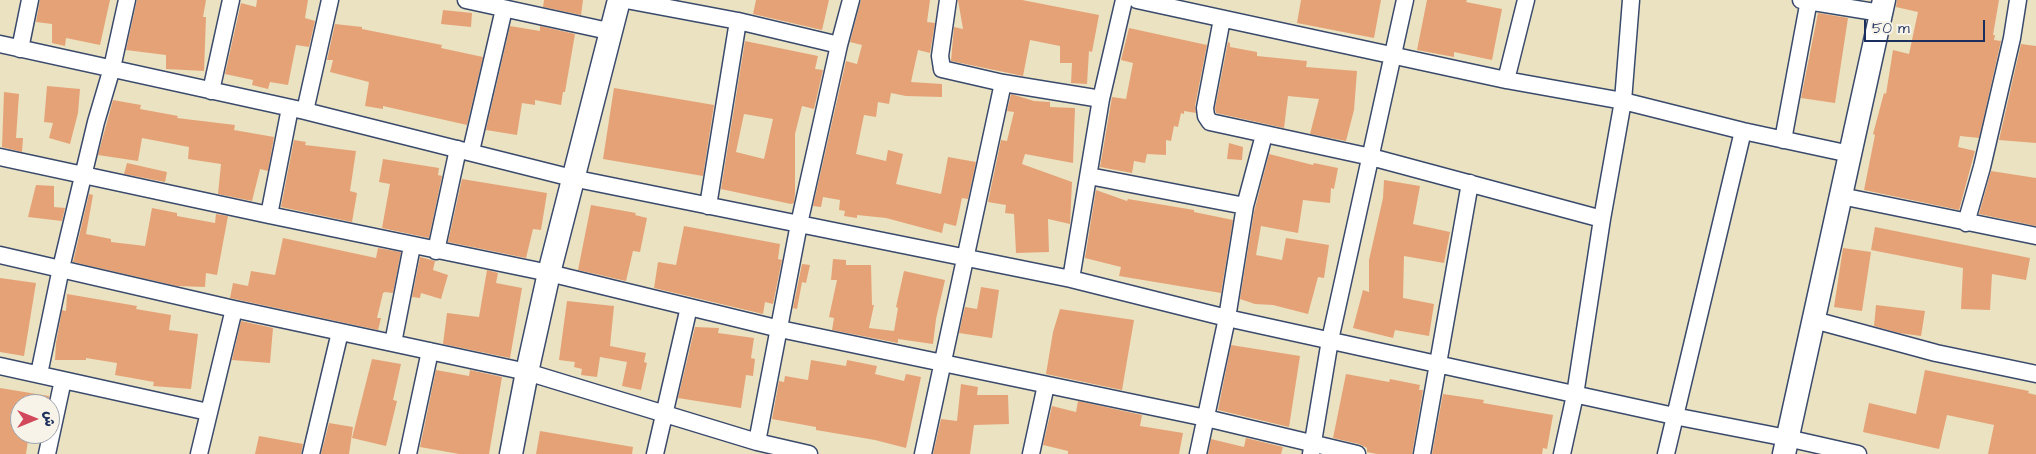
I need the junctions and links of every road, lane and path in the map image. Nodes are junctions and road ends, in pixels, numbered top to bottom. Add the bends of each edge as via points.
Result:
1 (30, 0) edge
2 (127, 0) edge
3 (231, 0) edge
4 (330, 0) edge
5 (466, 0) edge
6 (619, 0) edge
7 (626, 0) edge
8 (851, 0) edge
9 (948, 0) edge
10 (1124, 0) edge
11 (1137, 0) edge
12 (1404, 0) edge
13 (1526, 0) edge
14 (1631, 0) edge
15 (1806, 0) edge
16 (2018, 0) edge
17 (1187, 6) edge
18 (1883, 6) edge
19 (504, 8) junction
20 (1222, 19) junction
21 (738, 21) junction
22 (613, 32) junction
23 (0, 44) edge
24 (839, 45) junction
25 (20, 49) junction
26 (1393, 56) junction
27 (112, 68) junction
28 (1506, 80) junction
29 (1003, 83) junction
30 (211, 91) junction
31 (1101, 99) junction
32 (1623, 101) junction
33 (297, 110) junction
34 (1743, 131) junction
35 (1264, 135) junction
36 (1783, 140) junction
37 (464, 150) junction
38 (1850, 154) junction
39 (0, 157) edge
40 (1371, 157) junction
41 (83, 176) junction
42 (1089, 176) junction
43 (572, 178) junction
44 (1470, 184) junction
45 (1841, 196) junction
46 (708, 206) junction
47 (1245, 206) junction
48 (269, 215) junction
49 (1602, 219) junction
50 (1966, 223) junction
51 (800, 224) junction
52 (2036, 236) edge
53 (412, 246) junction
54 (436, 250) junction
55 (0, 255) edge
56 (965, 259) junction
57 (61, 268) junction
58 (549, 273) junction
59 (1071, 279) junction
60 (689, 307) junction
61 (234, 309) junction
62 (1227, 318) junction
63 (1814, 320) junction
64 (780, 329) junction
65 (340, 332) junction
66 (1330, 340) junction
67 (393, 343) junction
68 (430, 351) junction
69 (943, 364) junction
70 (1437, 364) junction
71 (0, 366) edge
72 (526, 372) junction
73 (39, 374) junction
74 (2036, 374) edge
75 (63, 380) junction
76 (1046, 385) junction
77 (1575, 395) junction
78 (208, 412) junction
79 (665, 414) junction
80 (1674, 416) junction
81 (1206, 418) junction
82 (757, 442) junction
83 (1785, 446) edge
84 (1312, 449) edge
85 (47, 454) edge
86 (199, 454) edge
87 (311, 454) edge
88 (408, 454) edge
89 (512, 454) edge
90 (655, 454) edge
91 (809, 454) edge
92 (923, 454) edge
93 (1031, 454) edge
94 (1198, 454) edge
95 (1357, 454) edge
96 (1422, 454) edge
97 (1562, 454) edge
98 (1666, 454) edge
99 (1858, 454) edge

1 - 25 street
2 - 27 street
3 - 30 street
4 - 33 street
5 - 19 street
6 - 22 street
7 - 21 street
8 - 24 street
9 - 29 street via 940,56 942,69
10 - 31 street
11 - 17 street
12 - 26 street
13 - 28 street
14 - 32 street
15 - 18 street
15 - 36 street
16 - 50 street via 1986,152
17 - 20 street
18 - 38 street
19 - 22 street
19 - 37 street
20 - 26 street
20 - 35 street via 1206,116 1216,124
21 - 24 street
21 - 46 street
22 - 43 street
23 - 25 street
24 - 51 street
25 - 27 street
26 - 28 street
26 - 40 street
27 - 30 street
27 - 41 street
28 - 32 street
29 - 31 street
29 - 56 street
30 - 33 street
31 - 42 street
32 - 34 street
32 - 49 street
33 - 37 street
33 - 48 street
34 - 36 street
34 - 80 street
35 - 40 street
35 - 47 street
36 - 38 street
37 - 43 street
37 - 54 street
38 - 45 street
39 - 41 street
40 - 44 street
40 - 66 street
41 - 48 street
41 - 57 street
42 - 47 street
42 - 59 street
43 - 46 street
43 - 58 street
44 - 49 street
44 - 70 street
45 - 50 street
45 - 63 street
46 - 51 street
47 - 62 street
48 - 53 street
49 - 77 street
50 - 52 street
51 - 56 street
51 - 64 street
53 - 54 street
53 - 67 street
54 - 58 street
55 - 57 street
56 - 59 street
56 - 69 street
57 - 61 street
57 - 73 street
58 - 60 street
58 - 72 street
59 - 62 street
60 - 64 street
60 - 79 street
61 - 65 street
61 - 78 street
62 - 66 street
62 - 81 street
63 - 74 street via 1936,353
63 - 83 street
64 - 69 street
64 - 82 street
65 - 67 street
65 - 87 street
66 - 70 street
66 - 84 street
67 - 68 street
68 - 72 street
68 - 88 street
69 - 76 street
69 - 92 street
70 - 77 street
70 - 96 street
71 - 73 street
72 - 79 street
72 - 89 street
73 - 75 street
75 - 78 street
75 - 85 street
76 - 81 street
76 - 93 street
77 - 80 street
77 - 97 street
78 - 86 street
79 - 82 street
79 - 90 street
80 - 83 street
80 - 98 street
81 - 84 street
81 - 94 street
82 - 91 street
83 - 99 street
84 - 95 street

